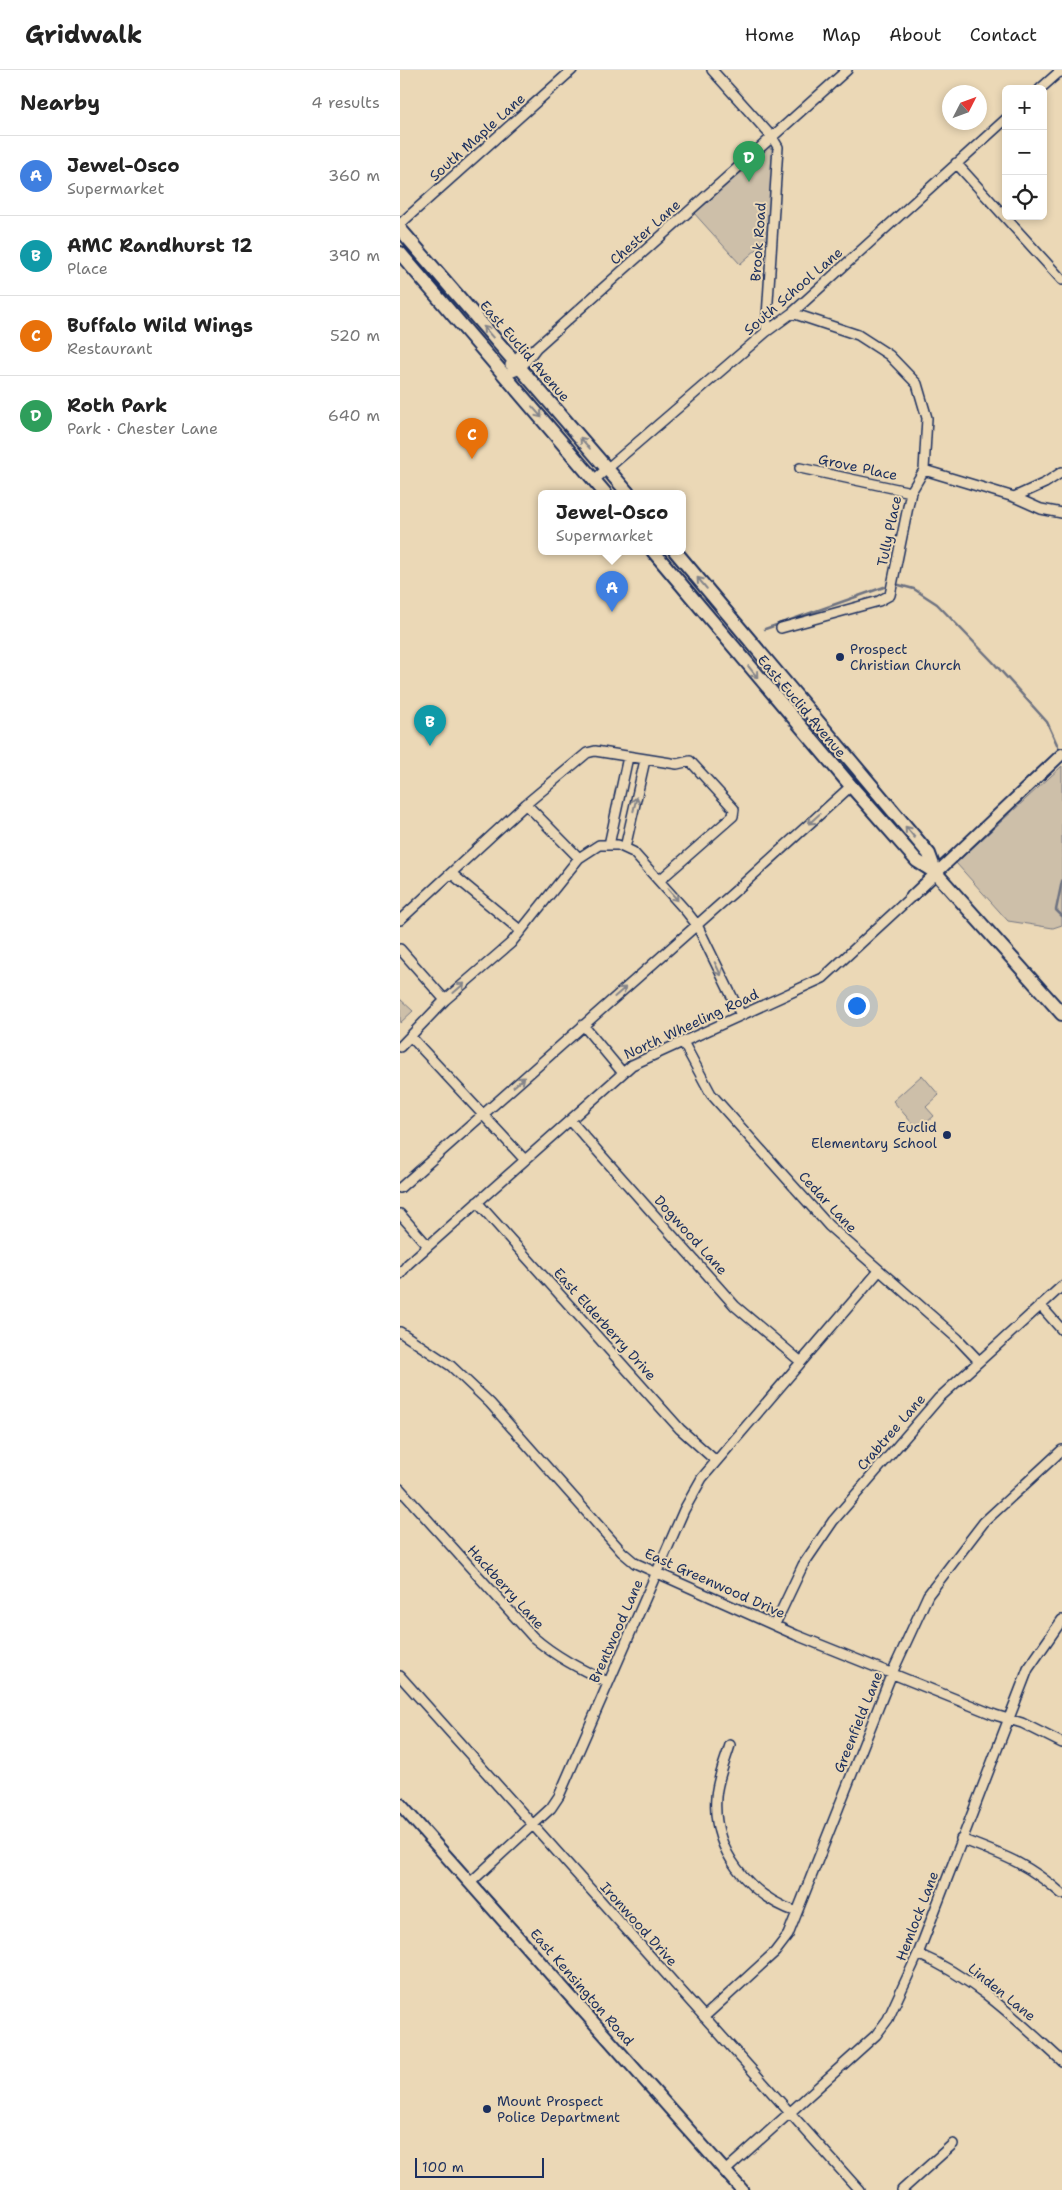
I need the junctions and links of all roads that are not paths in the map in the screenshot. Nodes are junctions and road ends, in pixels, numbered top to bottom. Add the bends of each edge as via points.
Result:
1 (572, 70) edge
2 (712, 70) edge
3 (847, 70) edge
4 (1060, 72) edge
5 (1045, 85) edge
6 (1002, 123) edge
7 (772, 136) junction
8 (956, 163) junction
9 (400, 224) edge
10 (400, 229) edge
11 (400, 253) edge
12 (1062, 280) edge
13 (792, 313) junction
14 (766, 332) junction
15 (516, 365) junction
16 (505, 375) junction
17 (800, 468) dead end
18 (607, 469) junction
19 (924, 470) junction
20 (1062, 472) edge
21 (594, 480) junction
22 (602, 490) edge
23 (625, 490) edge
24 (911, 492) junction
25 (1014, 497) junction
26 (1062, 513) edge
27 (656, 555) edge
28 (678, 555) edge
29 (781, 628) dead end
30 (1059, 756) edge
31 (628, 757) junction
32 (645, 760) junction
33 (851, 786) junction
34 (526, 804) junction
35 (609, 845) junction
36 (625, 848) junction
37 (579, 858) junction
38 (936, 873) junction
39 (452, 874) junction
40 (660, 880) junction
41 (912, 896) joint
42 (400, 920) edge
43 (697, 925) junction
44 (521, 931) junction
45 (400, 949) edge
46 (445, 1000) junction
47 (1062, 1014) edge
48 (741, 1016) junction
49 (583, 1024) junction
50 (410, 1037) junction
51 (683, 1042) junction
52 (400, 1047) edge
53 (622, 1072) junction
54 (482, 1114) junction
55 (570, 1120) junction
56 (524, 1159) junction
57 (400, 1188) edge
58 (477, 1202) junction
59 (400, 1214) edge
60 (428, 1246) junction
61 (879, 1271) junction
62 (400, 1274) edge
63 (1062, 1286) edge
64 (1040, 1305) junction
65 (1062, 1330) edge
66 (400, 1332) edge
67 (978, 1360) junction
68 (800, 1361) junction
69 (1062, 1450) edge
70 (716, 1461) junction
71 (400, 1489) edge
72 (657, 1573) junction
73 (1062, 1620) edge
74 (775, 1624) junction
75 (892, 1673) junction
76 (400, 1676) edge
77 (608, 1682) junction
78 (1008, 1719) junction
79 (1062, 1743) edge
80 (730, 1745) dead end
81 (400, 1804) edge
82 (532, 1825) junction
83 (961, 1839) junction
84 (470, 1883) junction
85 (1062, 1894) edge
86 (797, 1912) junction
87 (918, 1954) junction
88 (704, 2017) junction
89 (1062, 2061) edge
90 (790, 2113) junction
91 (953, 2144) dead end
92 (725, 2171) junction
93 (742, 2190) edge
94 (859, 2190) edge
95 (902, 2190) edge

1 - 9 street, South Maple Lane
2 - 7 street
3 - 7 street
4 - 5 street
6 - 8 street, South School Lane
7 - 14 street, Brook Road via 778,153
7 - 15 street, Chester Lane
8 - 12 street
8 - 13 street, South School Lane
15 -> 10 main road, East Euclid Avenue
11 - 16 main road
13 - 14 street, South School Lane
13 - 19 street, Tully Place via 858,335 889,355 917,384 927,418
14 - 18 street, South School Lane
15 - 16 street
18 -> 15 main road, East Euclid Avenue
16 -> 21 main road
17 - 24 street, Grove Place
18 - 21 street, South School Lane
18 - 23 main road, East Euclid Avenue
19 - 24 street, Tully Place
19 - 25 street
20 - 25 street
21 - 22 main road
24 - 29 street, Tully Place via 890,595 879,601
25 - 26 street via 1041,509
27 -> 33 main road, East Euclid Avenue
38 -> 28 main road, East Euclid Avenue via 929,854
30 - 38 street, North Wheeling Road
31 - 32 street
31 - 34 street via 595,751 587,753
31 - 35 street
36 -> 32 street
32 - 40 street via 677,764 690,761 734,809 733,816
33 - 38 main road, East Euclid Avenue via 917,861
33 -> 43 street
34 - 37 street
34 - 39 street
35 - 36 street
35 - 37 street via 599,845
36 - 40 street via 640,858
37 - 44 street
38 - 41 street, North Wheeling Road
38 - 47 main road, East Euclid Avenue
39 - 42 street
39 - 44 street
40 -> 43 street
41 - 48 street, North Wheeling Road via 822,978
43 -> 48 street
49 -> 43 street
46 -> 44 street
45 - 46 street
46 - 50 street
48 - 51 street, North Wheeling Road
49 - 53 street
54 -> 49 street
50 - 52 street
50 - 54 street
51 - 53 street, North Wheeling Road via 643,1058
51 - 61 street, Cedar Lane via 712,1094 829,1226
53 - 55 street, North Wheeling Road
54 - 56 street
54 - 57 street
55 - 56 street, North Wheeling Road
55 - 68 street, Dogwood Lane via 735,1306
56 - 58 street, North Wheeling Road
58 - 60 street, North Wheeling Road
58 - 70 street, East Elderberry Drive via 680,1429
59 - 60 street
60 - 62 street, North Wheeling Road
61 - 67 street, Cedar Lane
61 - 68 street, Brentwood Lane
63 - 64 street, Crabtree Lane
64 - 65 street
64 - 67 street, Crabtree Lane
66 - 72 street, East Greenwood Drive via 468,1382 622,1552 635,1563
67 - 74 street, Crabtree Lane via 931,1406 827,1528 803,1565
68 - 70 street, Brentwood Lane
69 - 75 street, Greenfield Lane via 968,1540 928,1595
70 - 72 street, Brentwood Lane via 693,1493
71 - 77 street, Hackberry Lane via 533,1637 551,1653
72 - 74 street, East Greenwood Drive
72 - 77 street, Brentwood Lane
73 - 78 street, Hemlock Lane via 1028,1668
74 - 75 street, East Greenwood Drive
75 - 78 street, East Greenwood Drive
75 - 86 street, Greenfield Lane
76 - 82 street, Ironwood Drive
77 - 82 street, Brentwood Lane via 559,1796
78 - 79 street, East Greenwood Drive
78 - 83 street, Hemlock Lane
80 - 86 street via 716,1795 717,1821 725,1849 751,1885 772,1902
81 - 84 main road, East Kensington Road
82 - 84 street, Brentwood Lane
82 - 88 street, Ironwood Drive
83 - 85 street via 1022,1863
83 - 87 street, Hemlock Lane
84 - 92 main road, East Kensington Road
86 - 88 street, Greenfield Lane via 788,1935 775,1952
87 - 89 street, Linden Lane via 953,1970 977,1986
87 - 90 street, Hemlock Lane via 883,2026
88 - 90 street, Ironwood Drive
90 - 92 street, Hemlock Lane
90 - 94 street, Ironwood Drive
91 - 95 street
92 - 93 main road, East Kensington Road

